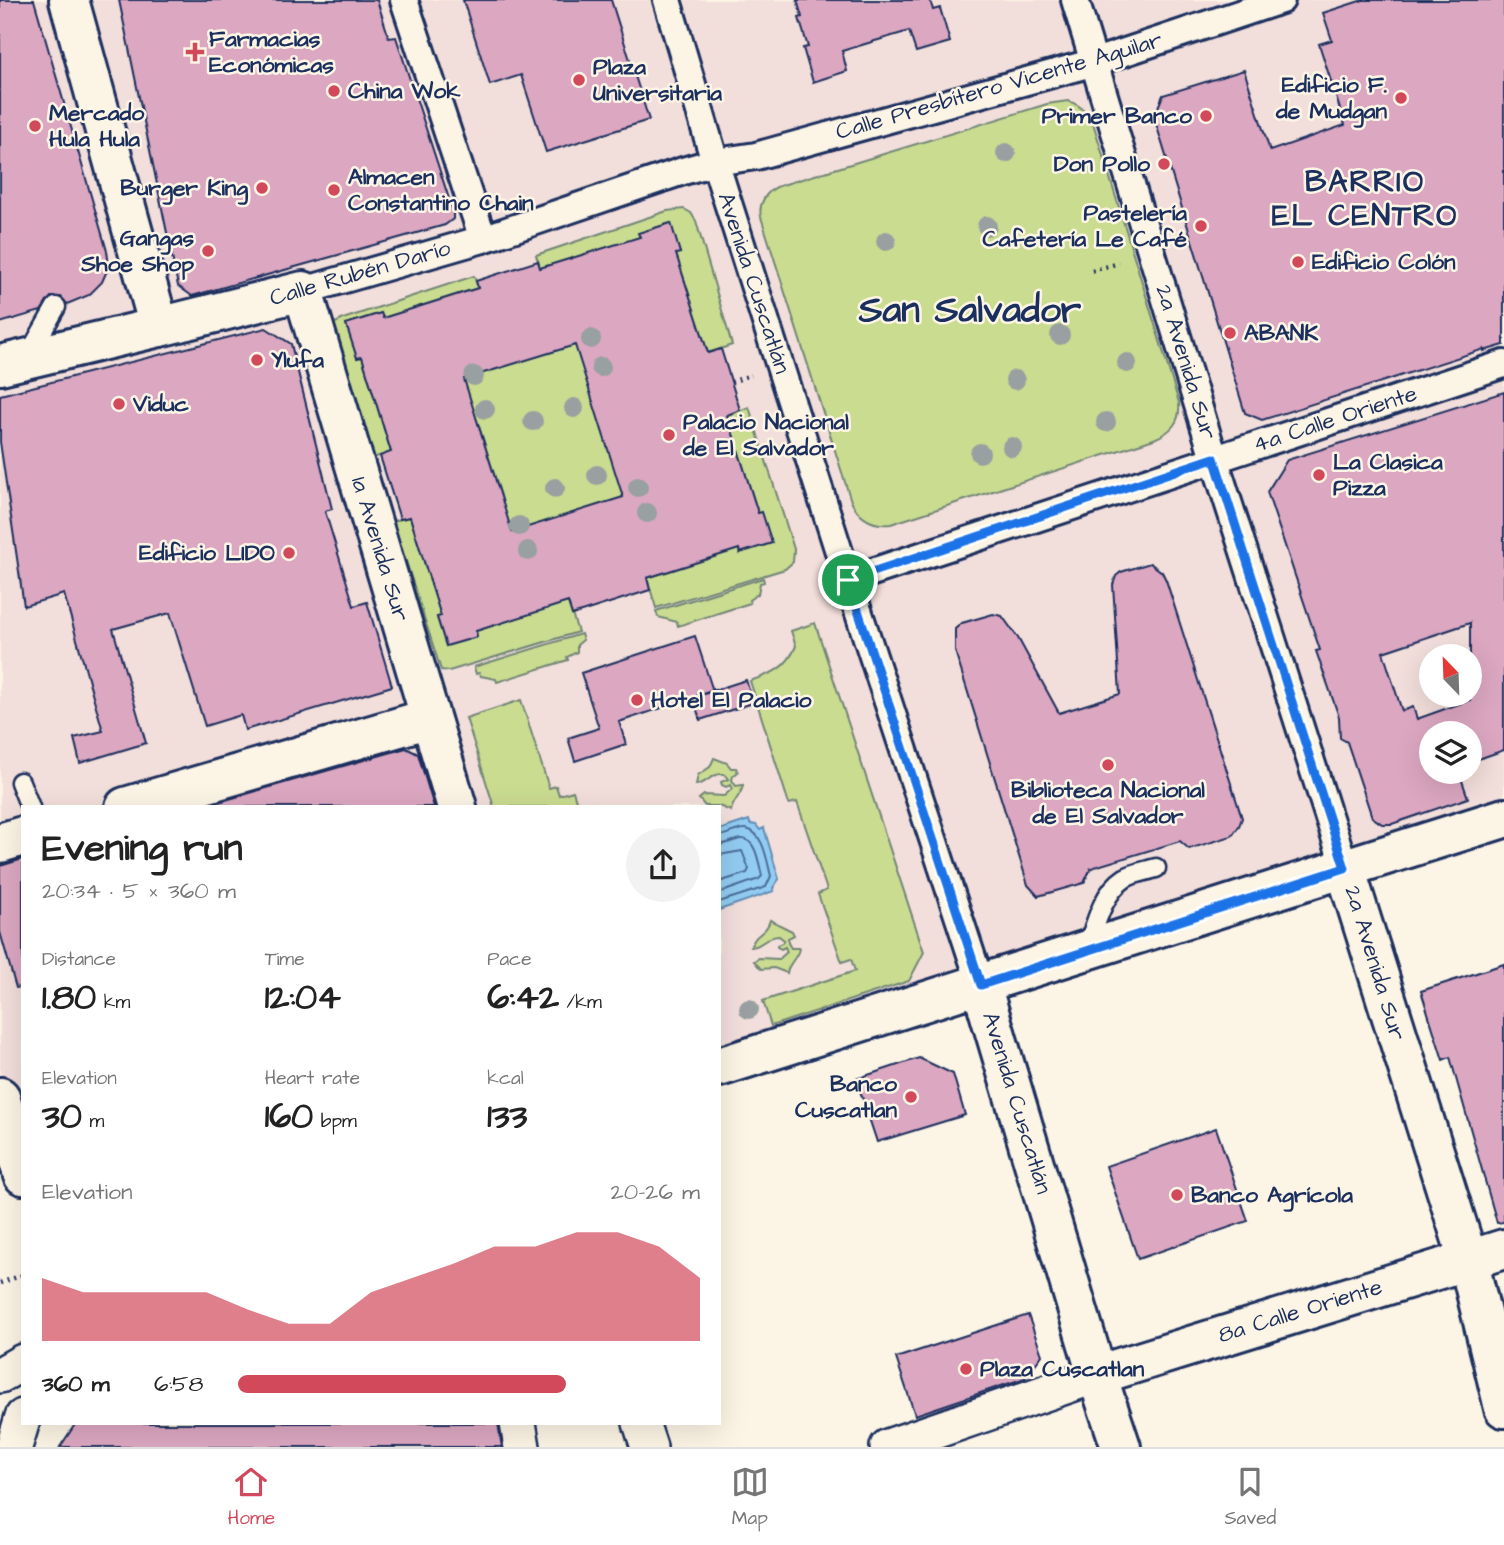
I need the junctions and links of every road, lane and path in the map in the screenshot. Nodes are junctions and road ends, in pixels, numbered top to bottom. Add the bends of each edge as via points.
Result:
1 (69, 0) edge
2 (404, 0) edge
3 (667, 0) edge
4 (1075, 0) edge
5 (1281, 0) edge
6 (1095, 62) junction
7 (715, 162) junction
8 (483, 239) junction
9 (1119, 263) dead end
10 (1093, 271) dead end
11 (303, 291) junction
12 (56, 307) dead end
13 (159, 327) junction
14 (13, 362) edge
15 (1504, 364) edge
16 (751, 375) dead end
17 (731, 382) dead end
18 (1214, 458) junction
19 (848, 580) junction
20 (430, 718) junction
21 (20, 782) dead end
22 (29, 805) edge
23 (132, 805) edge
24 (456, 805) edge
25 (1504, 818) edge
26 (21, 837) edge
27 (0, 843) edge
28 (1156, 868) dead end
29 (1345, 868) junction
30 (1086, 950) junction
31 (981, 985) junction
32 (721, 1066) edge
33 (0, 1097) edge
34 (21, 1168) edge
35 (1486, 1254) edge
36 (21, 1276) edge
37 (0, 1283) edge
38 (21, 1363) edge
39 (0, 1375) edge
40 (1097, 1375) junction
41 (1504, 1408) edge
42 (21, 1423) edge
43 (518, 1425) edge
44 (643, 1425) edge
45 (13, 1447) edge
46 (522, 1447) edge
47 (649, 1447) edge
48 (888, 1447) edge
49 (1121, 1447) edge

1 - 13 street
2 - 8 street
3 - 7 street, Avenida Cuscatlán
4 - 6 street, 2a Avenida Sur
5 - 6 street, Calle Presbítero Vicente Aguilar
6 - 7 street, Calle Presbítero Vicente Aguilar via 756,156
6 - 18 street, 2a Avenida Sur
7 - 8 street, Calle Rubén Darío
7 - 19 street, Avenida Cuscatlán
8 - 11 street, Calle Rubén Darío
9 - 10 path
11 - 13 street, Calle Rubén Darío
11 - 20 street, 1a Avenida Sur
12 - 14 lane
13 - 14 street, Calle Rubén Darío
15 - 18 street, 4a Calle Oriente
16 - 17 path
18 - 19 street, 4a Calle Oriente
18 - 29 street, 2a Avenida Sur
19 - 31 street, Avenida Cuscatlán
20 - 23 street
20 - 24 street, 1a Avenida Sur
21 - 22 lane
25 - 29 street
26 - 27 street
28 - 30 lane via 1125,878 1109,894
29 - 30 street
29 - 35 street, 2a Avenida Sur
30 - 31 street
31 - 32 street
31 - 40 street, Avenida Cuscatlán
33 - 34 street
35 - 40 street, 8a Calle Oriente
35 - 41 street, 2a Avenida Sur
36 - 37 path
38 - 39 street
40 - 48 street
40 - 49 street, Avenida Cuscatlán
42 - 45 street
43 - 46 street
44 - 47 street

